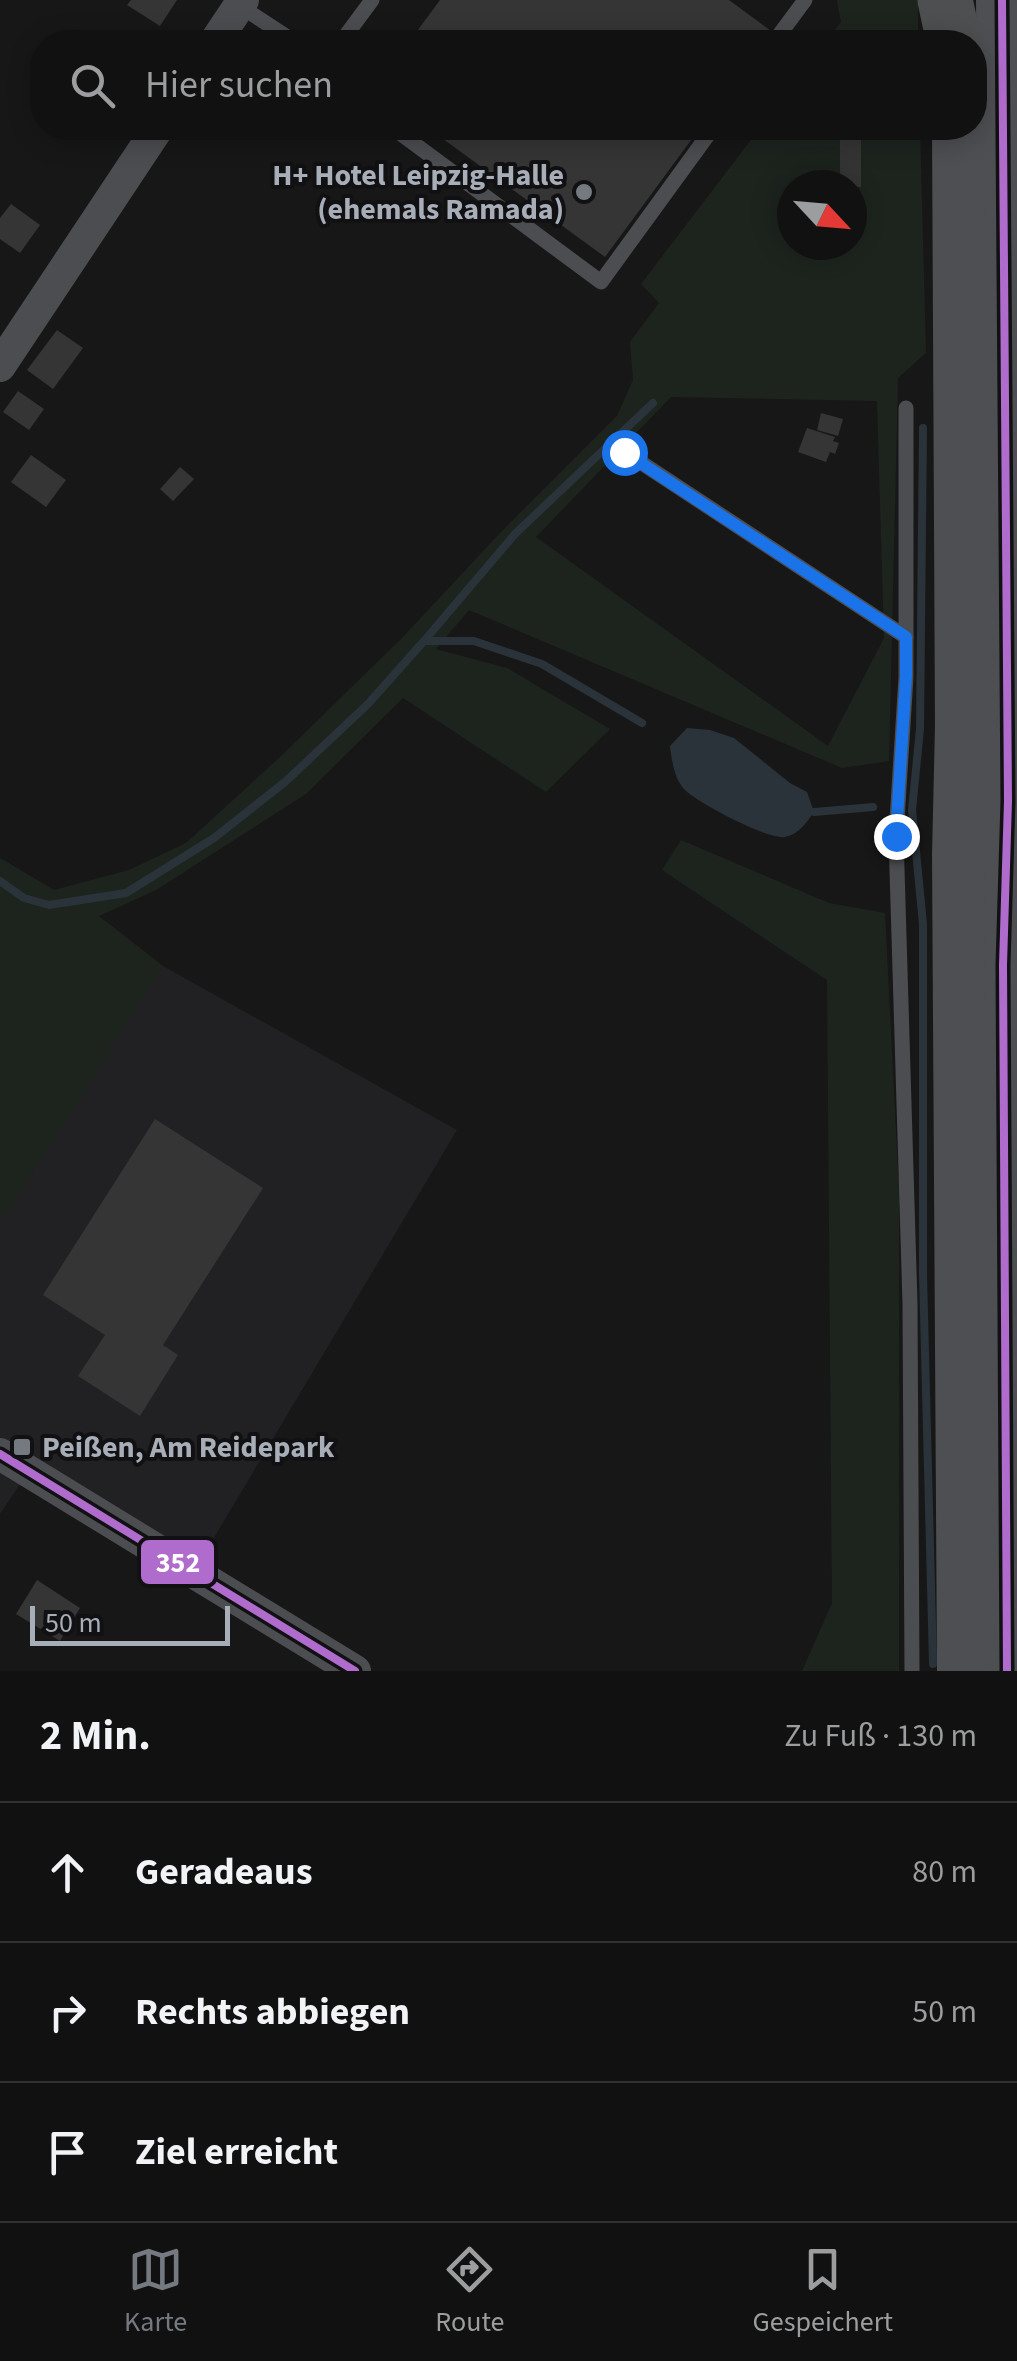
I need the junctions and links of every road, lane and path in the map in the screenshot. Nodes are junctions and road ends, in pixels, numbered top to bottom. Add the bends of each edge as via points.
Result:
1 (372, 0) edge
2 (805, 0) edge
3 (945, 0) edge
4 (956, 0) edge
5 (1002, 0) edge
6 (242, 3) edge
7 (223, 30) edge
8 (279, 30) edge
9 (350, 30) edge
10 (783, 30) edge
11 (952, 30) edge
12 (955, 30) edge
13 (150, 140) edge
14 (410, 140) edge
15 (704, 140) edge
16 (958, 140) edge
17 (0, 366) edge
18 (906, 408) dead end
19 (624, 452) dead end
20 (906, 637) junction
21 (0, 1454) edge
22 (356, 1671) edge
23 (912, 1671) edge
24 (963, 1671) edge
25 (1007, 1671) edge

1 - 9 lane
2 - 10 lane
3 - 11 highway
4 - 12 highway
5 - 25 highway
6 - 7 street
6 - 8 lane
13 - 17 street
14 - 15 lane via 601,282
16 - 24 highway
18 - 20 lane
19 - 20 lane
20 - 23 lane via 896,836 910,1304
21 - 22 street

